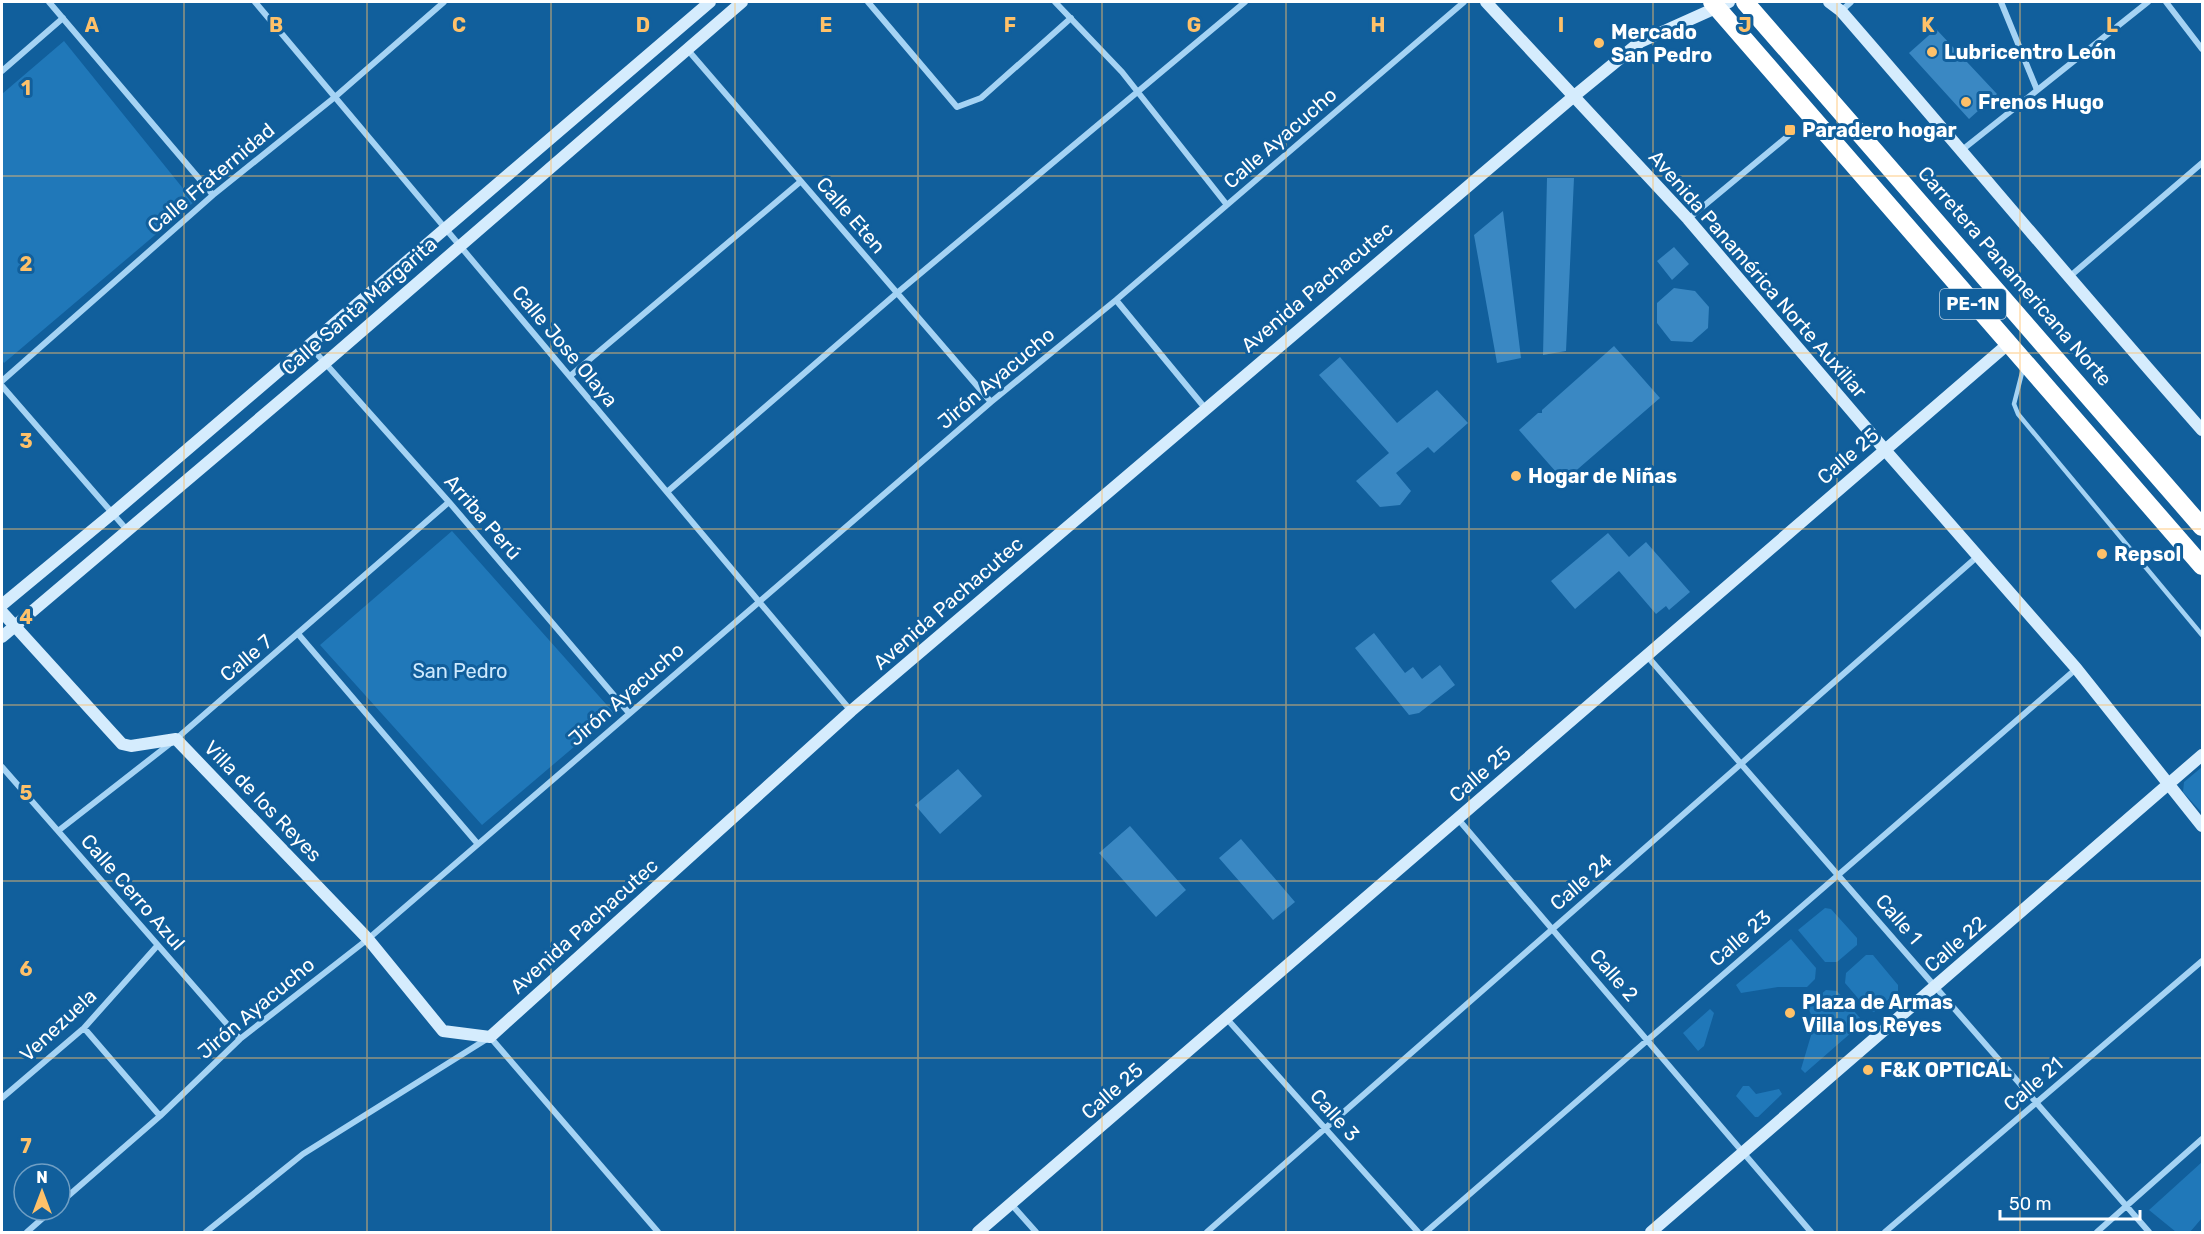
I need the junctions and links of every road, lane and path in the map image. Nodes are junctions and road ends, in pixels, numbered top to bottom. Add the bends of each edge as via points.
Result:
1 (50, 2) edge
2 (255, 2) edge
3 (444, 2) edge
4 (710, 2) edge
5 (742, 2) edge
6 (867, 2) edge
7 (1055, 2) edge
8 (1245, 2) edge
9 (1464, 2) edge
10 (1486, 2) edge
11 (1745, 2) edge
12 (1829, 2) edge
13 (1851, 2) edge
14 (2001, 2) edge
15 (2148, 2) edge
16 (2166, 2) edge
17 (1720, 3) edge
18 (1841, 11) junction
19 (63, 18) junction
20 (1071, 18) junction
21 (686, 49) junction
22 (2202, 50) edge
23 (2, 71) edge
24 (2037, 90) junction
25 (1137, 92) junction
26 (335, 97) junction
27 (1573, 97) junction
28 (1788, 136) dead end
29 (1962, 150) junction
30 (2202, 163) edge
31 (800, 182) junction
32 (213, 195) junction
33 (1227, 205) junction
34 (1688, 219) junction
35 (445, 229) junction
36 (459, 244) junction
37 (2068, 279) junction
38 (897, 293) junction
39 (1116, 300) junction
40 (2008, 344) junction
41 (309, 345) junction
42 (325, 363) junction
43 (2025, 364) junction
44 (570, 376) junction
45 (2, 381) edge
46 (2, 386) edge
47 (991, 402) junction
48 (1205, 408) junction
49 (2202, 430) edge
50 (1885, 450) junction
51 (667, 492) junction
52 (449, 502) junction
53 (113, 513) junction
54 (2202, 527) edge
55 (127, 530) junction
56 (1978, 556) junction
57 (2202, 566) edge
58 (759, 602) junction
59 (2, 605) edge
60 (2, 612) edge
61 (13, 627) junction
62 (299, 635) junction
63 (2202, 635) edge
64 (2, 637) edge
65 (1647, 656) junction
66 (2076, 668) junction
67 (851, 711) junction
68 (629, 713) junction
69 (176, 739) junction
70 (2202, 755) edge
71 (1741, 764) junction
72 (2, 767) edge
73 (2168, 786) junction
74 (1458, 819) junction
75 (2202, 826) edge
76 (58, 831) junction
77 (477, 843) junction
78 (1838, 875) junction
79 (1553, 929) junction
80 (368, 939) junction
81 (157, 946) junction
82 (2202, 961) edge
83 (1936, 987) junction
84 (1227, 1019) junction
85 (84, 1028) junction
86 (490, 1037) junction
87 (240, 1039) junction
88 (1648, 1040) junction
89 (2, 1098) edge
90 (2037, 1103) junction
91 (160, 1116) junction
92 (1325, 1129) junction
93 (2202, 1139) edge
94 (1745, 1153) junction
95 (72, 1193) edge
96 (1011, 1204) junction
97 (2126, 1206) junction
98 (39, 1222) edge
99 (27, 1233) edge
100 (206, 1233) edge
101 (658, 1233) edge
102 (978, 1233) edge
103 (1036, 1233) edge
104 (1207, 1233) edge
105 (1418, 1233) edge
106 (1426, 1233) edge
107 (1651, 1233) edge
108 (1811, 1233) edge
109 (1885, 1233) edge
110 (2097, 1233) edge
111 (2149, 1233) edge

1 - 19 street
2 - 26 street, Calle Jose Olaya
3 - 26 street, Calle Fraternidad
4 - 35 main road, Calle Santa Margarita
5 - 21 main road, Calle Santa Margarita
6 - 20 street via 957,107 981,98
7 - 20 street
8 - 25 street
9 - 33 street, Calle Ayacucho
10 - 27 main road, Avenida Panamérica Norte Auxiliar
11 - 54 highway, Carretera Panamericana Norte / PE-1N
12 - 18 main road
13 - 18 street
14 - 24 street
15 - 24 street
16 - 22 street
17 - 27 main road, Avenida Pachacutec via 1640,42
17 - 40 highway, PE-1N
18 - 29 main road
19 - 23 street
19 - 32 street
20 - 25 street
21 - 31 street, Calle Eten
21 - 36 main road, Calle Santa Margarita
24 - 29 street
25 - 33 street
25 - 38 street
26 - 32 street, Calle Fraternidad
26 - 35 street, Calle Jose Olaya
27 - 34 main road, Avenida Panamérica Norte Auxiliar
27 - 48 main road, Avenida Pachacutec
28 - 34 street
29 - 37 main road
30 - 37 street
31 - 38 street, Calle Eten
31 - 44 street
32 - 45 street, Calle Fraternidad
33 - 39 street, Calle Ayacucho
34 - 50 main road, Avenida Panamérica Norte Auxiliar
35 - 36 street, Calle Jose Olaya
35 - 41 main road, Calle Santa Margarita
36 - 42 main road, Calle Santa Margarita
36 - 44 street, Calle Jose Olaya
37 - 49 main road
38 - 47 street, Calle Eten
38 - 51 street
39 - 47 street, Jirón Ayacucho
39 - 48 street
40 - 43 highway, PE-1N
40 - 50 main road, Calle 25
41 - 42 street, Arriba Perú
41 - 53 main road, Calle Santa Margarita
42 - 52 street, Arriba Perú
42 - 55 main road, Calle Santa Margarita
43 - 57 highway, PE-1N
43 - 63 lane via 2014,404 2018,414
44 - 51 street, Calle Jose Olaya
46 - 53 street
47 - 58 street, Jirón Ayacucho
48 - 67 main road, Avenida Pachacutec
50 - 56 main road, Avenida Panamérica Norte Auxiliar
50 - 65 main road, Calle 25
51 - 58 street, Calle Jose Olaya
52 - 62 street, Calle 7
52 - 68 street, Arriba Perú
53 - 55 street
53 - 59 main road, Calle Santa Margarita
55 - 61 main road, Calle Santa Margarita
56 - 66 main road, Avenida Panamérica Norte Auxiliar
56 - 71 street, Calle 24
58 - 67 street, Calle Jose Olaya
58 - 68 street, Jirón Ayacucho
60 - 61 main road, Villa de los Reyes
61 - 64 main road, Calle Santa Margarita
61 - 69 main road, Villa de los Reyes via 122,744
62 - 69 street, Calle 7
62 - 77 street
65 - 71 street, Calle 1
65 - 74 main road, Calle 25
66 - 73 main road, Avenida Panamérica Norte Auxiliar
66 - 78 street, Calle 23
67 - 86 main road, Avenida Pachacutec
68 - 77 street, Jirón Ayacucho
69 - 76 street, Calle 7
69 - 80 main road, Villa de los Reyes
70 - 73 main road, Calle 22
71 - 78 street, Calle 1
71 - 79 street, Calle 24
72 - 76 street, Calle Cerro Azul
73 - 75 main road, Avenida Panamérica Norte Auxiliar
73 - 83 main road, Calle 22
74 - 79 street, Calle 2
74 - 84 main road, Calle 25
76 - 81 street, Calle Cerro Azul
77 - 80 street, Jirón Ayacucho
78 - 83 street, Calle 1
78 - 88 street, Calle 23
79 - 88 street, Calle 2
79 - 92 street, Calle 24
80 - 86 main road, Villa de los Reyes via 443,1031
80 - 87 street, Jirón Ayacucho
81 - 85 street, Venezuela
81 - 87 street, Calle Cerro Azul
82 - 90 street, Calle 21
83 - 90 street, Calle 1
83 - 94 main road, Calle 22
84 - 92 street, Calle 3
84 - 96 main road, Calle 25
85 - 89 street, Venezuela
85 - 91 street
86 - 100 street, Avenida Pachacutec via 303,1154
86 - 101 street
87 - 91 street, Jirón Ayacucho
88 - 94 street, Calle 2
88 - 106 street, Calle 23
90 - 97 street, Calle 1
90 - 109 street, Calle 21
91 - 95 street, Jirón Ayacucho
92 - 104 street, Calle 24
92 - 105 street, Calle 3
93 - 97 street
94 - 107 main road, Calle 22
94 - 108 street
96 - 102 main road, Calle 25
96 - 103 street
97 - 110 street
97 - 111 street, Calle 1
98 - 99 street

